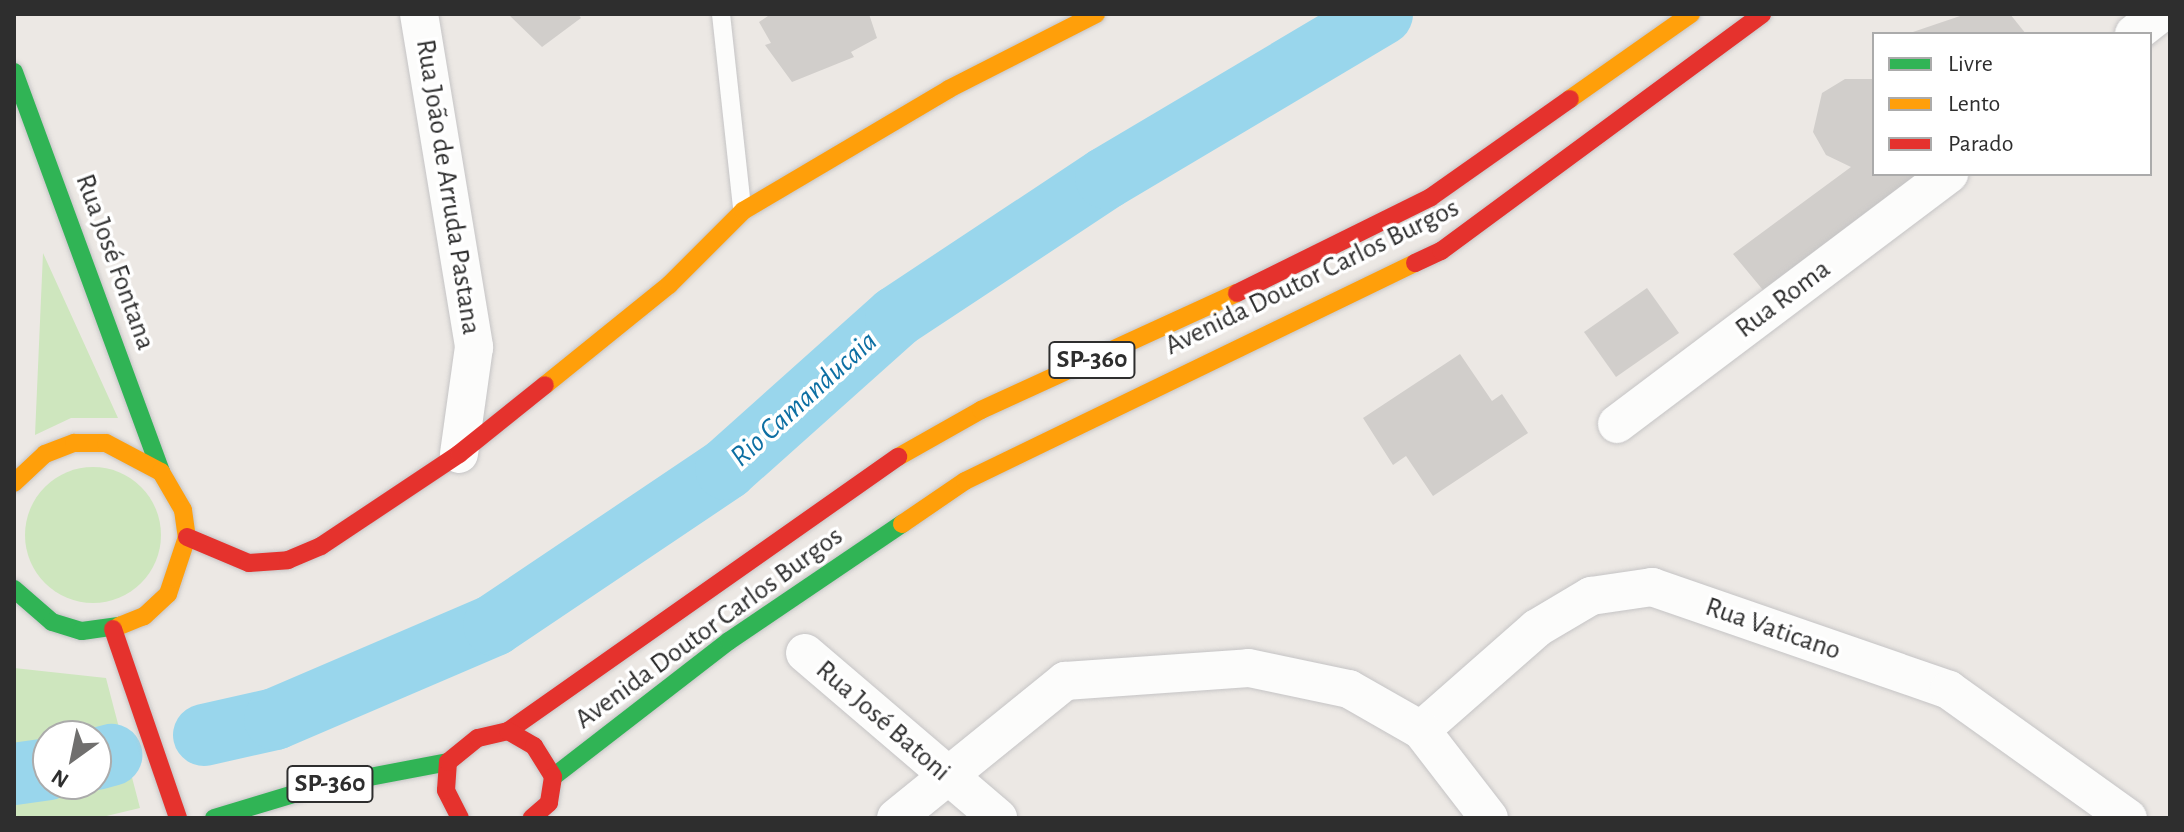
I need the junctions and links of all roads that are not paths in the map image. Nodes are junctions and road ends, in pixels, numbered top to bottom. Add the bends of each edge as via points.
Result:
1 (419, 14) edge
2 (721, 14) edge
3 (1096, 14) edge
4 (1691, 14) edge
5 (1762, 14) edge
6 (2160, 14) edge
7 (2137, 32) edge
8 (14, 72) edge
9 (1946, 176) edge
10 (743, 211) junction
11 (1617, 424) dead end
12 (459, 454) junction
13 (161, 472) junction
14 (14, 483) edge
15 (187, 537) junction
16 (14, 589) edge
17 (52, 622) junction
18 (27, 626) dead end
19 (113, 629) junction
20 (805, 653) dead end
21 (1421, 730) junction
22 (508, 731) junction
23 (448, 762) junction
24 (553, 777) junction
25 (946, 777) junction
26 (549, 803) junction
27 (176, 812) edge
28 (2123, 817) edge
29 (214, 818) edge
30 (460, 818) edge
31 (532, 818) edge
32 (562, 818) edge
33 (896, 818) edge
34 (998, 818) edge
35 (1489, 818) edge

1 - 12 street, Rua João de Arruda Pastana via 474,347
2 - 10 lane
3 - 10 main road via 949,89
4 - 22 main road, Avenida Doutor Carlos Burgos / SP-360 via 1431,197 1367,234 981,410 903,453
5 - 24 main road, Avenida Doutor Carlos Burgos / SP-360 via 1441,251 965,481 729,641
6 - 7 street
8 - 13 main road, Rua José Fontana
9 - 11 street, Rua Roma
10 - 12 main road via 669,285
12 - 15 main road via 361,521 288,560 240,561
13 - 14 main road via 135,453 106,443 74,443 45,454
13 - 15 main road, Rua José Fontana via 183,510
15 - 19 main road via 168,594 144,616
16 - 17 main road
17 - 18 main road
17 - 19 main road via 82,631
19 - 27 main road
20 - 25 street, Rua José Batoni
21 - 25 street via 1349,689 1249,668 1065,681
21 - 28 street, Rua Vaticano via 1537,628 1591,596 1652,587 1949,690
21 - 35 street
22 - 23 main road, SP-360 via 478,738
22 - 24 main road via 534,746
23 - 29 main road, SP-360 via 317,787
23 - 30 main road via 446,790
24 - 26 main road
25 - 33 street
25 - 34 street, Rua José Batoni
26 - 31 main road
26 - 32 main road

